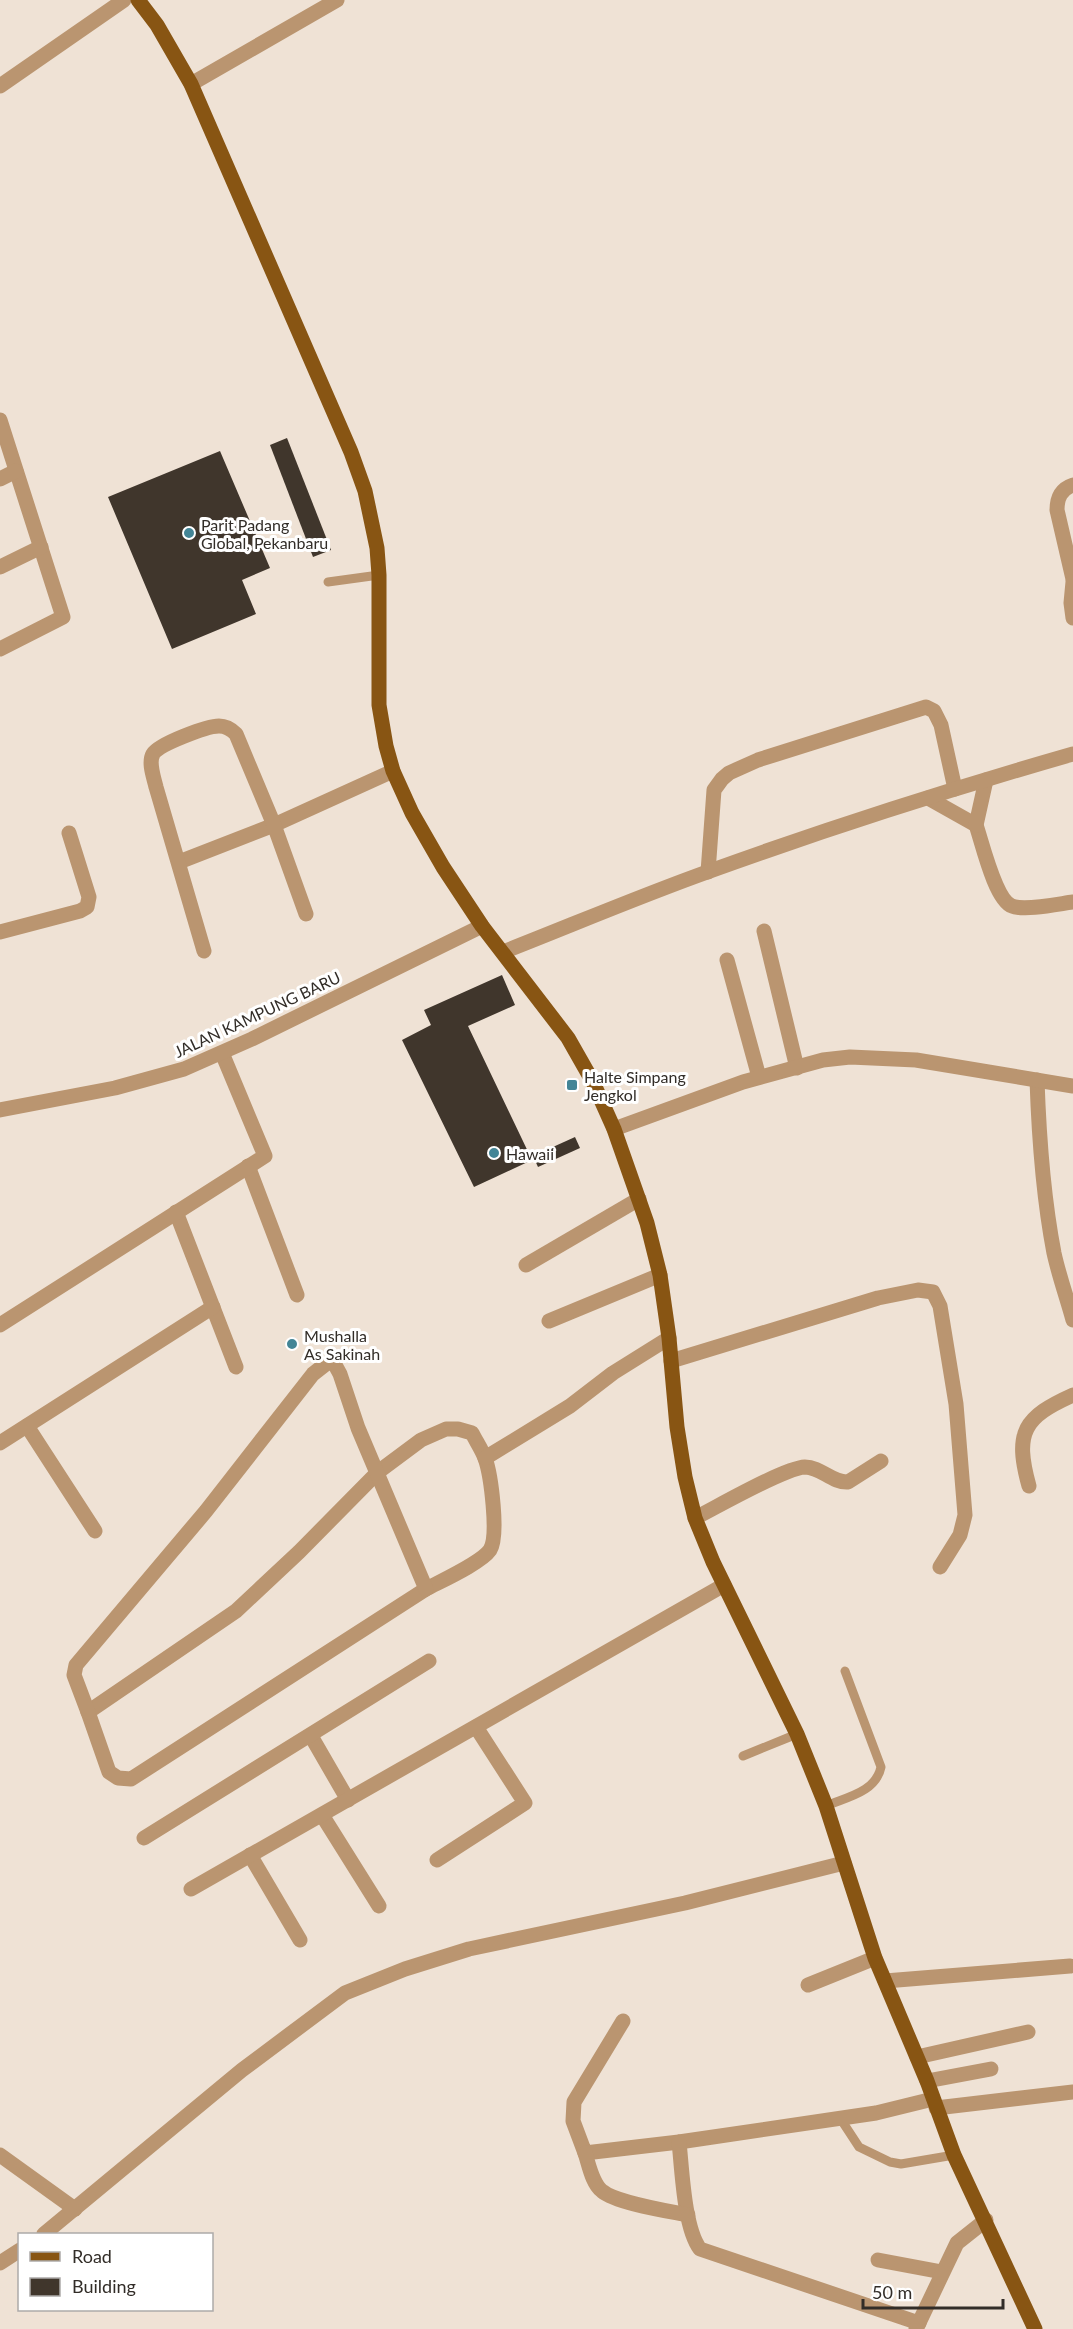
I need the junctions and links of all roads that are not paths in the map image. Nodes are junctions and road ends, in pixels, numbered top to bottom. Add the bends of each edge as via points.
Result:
1 (124, 0) edge
2 (138, 0) edge
3 (337, 0) edge
4 (191, 84) junction
5 (0, 86) edge
6 (0, 420) edge
7 (16, 471) junction
8 (0, 479) edge
9 (1073, 485) edge
10 (41, 547) junction
11 (0, 567) edge
12 (379, 575) junction
13 (1073, 580) edge
14 (328, 582) dead end
15 (1073, 618) edge
16 (0, 649) edge
17 (1073, 754) edge
18 (393, 771) junction
19 (986, 780) junction
20 (955, 789) junction
21 (928, 798) junction
22 (274, 825) junction
23 (976, 825) junction
24 (69, 833) dead end
25 (179, 862) junction
26 (708, 872) junction
27 (1073, 902) edge
28 (306, 914) dead end
29 (482, 926) junction
30 (764, 931) dead end
31 (0, 932) edge
32 (204, 951) dead end
33 (503, 952) junction
34 (727, 960) dead end
35 (222, 1053) junction
36 (797, 1068) junction
37 (759, 1077) junction
38 (1037, 1080) junction
39 (1073, 1086) edge
40 (0, 1110) edge
41 (614, 1129) junction
42 (248, 1166) junction
43 (639, 1199) junction
44 (176, 1212) junction
45 (526, 1265) dead end
46 (660, 1275) junction
47 (297, 1295) dead end
48 (213, 1306) junction
49 (1073, 1320) edge
50 (549, 1321) dead end
51 (0, 1325) edge
52 (669, 1338) junction
53 (671, 1361) junction
54 (236, 1367) dead end
55 (1073, 1395) edge
56 (27, 1426) junction
57 (0, 1443) edge
58 (485, 1458) junction
59 (880, 1461) dead end
60 (378, 1472) junction
61 (1029, 1486) dead end
62 (695, 1518) junction
63 (95, 1531) dead end
64 (940, 1567) dead end
65 (724, 1585) junction
66 (426, 1589) junction
67 (429, 1661) dead end
68 (845, 1671) dead end
69 (88, 1712) junction
70 (476, 1727) junction
71 (797, 1734) junction
72 (311, 1736) junction
73 (743, 1756) dead end
74 (348, 1800) junction
75 (826, 1806) junction
76 (322, 1815) junction
77 (144, 1838) dead end
78 (250, 1855) junction
79 (437, 1860) dead end
80 (844, 1863) junction
81 (191, 1889) dead end
82 (379, 1906) dead end
83 (300, 1940) dead end
84 (875, 1958) junction
85 (1070, 1966) dead end
86 (885, 1981) junction
87 (808, 1985) dead end
88 (623, 2021) dead end
89 (1028, 2032) dead end
90 (917, 2057) junction
91 (991, 2069) dead end
92 (927, 2081) junction
93 (1073, 2092) edge
94 (935, 2103) junction
95 (840, 2118) junction
96 (679, 2142) junction
97 (585, 2153) junction
98 (0, 2155) edge
99 (954, 2155) junction
100 (75, 2209) junction
101 (688, 2215) junction
102 (986, 2220) junction
103 (53, 2232) edge
104 (18, 2251) edge
105 (878, 2260) dead end
106 (0, 2263) edge
107 (942, 2272) junction
108 (918, 2326) edge
109 (1035, 2329) edge

1 - 5 street
2 - 4 main road
3 - 4 street
4 - 12 main road via 351,452 372,516
6 - 7 street
7 - 8 street
7 - 10 street
9 - 13 street via 1060,494 1057,510
10 - 11 street
10 - 16 street via 63,617
12 - 14 lane
12 - 18 main road via 380,705
13 - 15 street
17 - 19 street
18 - 22 street
18 - 29 main road via 426,840
19 - 20 street
19 - 23 street
20 - 21 street
20 - 26 street via 941,725 926,707 758,760 729,773 714,790
21 - 23 street
21 - 26 street
22 - 25 street
22 - 25 street via 232,729 212,727 173,741 153,754 152,763
22 - 28 street
23 - 27 street via 1000,895 1007,903 1020,907
24 - 31 street via 89,897 87,907
25 - 32 street
26 - 33 street
29 - 33 main road
29 - 35 street, JALAN KAMPUNG BARU
30 - 36 street
33 - 41 main road via 568,1038
34 - 37 street
35 - 40 street, JALAN KAMPUNG BARU via 151,1080
35 - 42 street via 265,1156
36 - 37 street
36 - 38 street via 841,1058 874,1057
37 - 41 street
38 - 39 street
38 - 49 street via 1046,1205
41 - 43 main road
42 - 44 street
42 - 47 street
43 - 45 street
43 - 46 main road
44 - 48 street
44 - 51 street
46 - 50 street
46 - 52 main road
48 - 54 street
48 - 56 street
52 - 53 main road
52 - 58 street
53 - 62 main road via 680,1450
53 - 64 street via 878,1298 918,1290 933,1292 940,1306 956,1404 965,1504 962,1531
55 - 61 street via 1042,1411 1027,1426 1023,1455
56 - 57 street
56 - 63 street
58 - 60 street via 472,1433 446,1429 421,1440
58 - 66 street via 494,1528 490,1549 469,1566
59 - 62 street via 848,1482 804,1467
60 - 66 street
60 - 69 street via 236,1611
60 - 69 street via 340,1374 334,1363 327,1363 313,1374 206,1511 76,1665 74,1675
62 - 65 main road
65 - 70 street
65 - 71 main road
66 - 69 street via 131,1779 109,1772
67 - 72 street
68 - 75 lane via 881,1767 866,1790
70 - 74 street
70 - 79 street via 525,1803
71 - 73 lane
71 - 75 main road
72 - 74 street
72 - 77 street
74 - 76 street
75 - 80 main road
76 - 78 street
76 - 82 street
78 - 81 street
78 - 83 street
80 - 84 main road
80 - 100 street via 685,1903 469,1949 345,1993 242,2070
84 - 86 main road
84 - 87 street
85 - 86 street
86 - 90 main road
88 - 97 street via 574,2102 573,2121
89 - 90 street
90 - 92 main road
91 - 92 street
92 - 94 main road
93 - 94 street
94 - 95 street
94 - 99 main road
95 - 96 street
95 - 99 lane via 859,2147 890,2162 901,2164
96 - 97 street
96 - 101 street
97 - 101 street via 603,2192
98 - 100 street
99 - 102 main road
100 - 103 street
101 - 108 street via 695,2242 706,2253
102 - 107 street via 957,2242
102 - 109 main road
104 - 106 street
105 - 107 street
107 - 108 street

